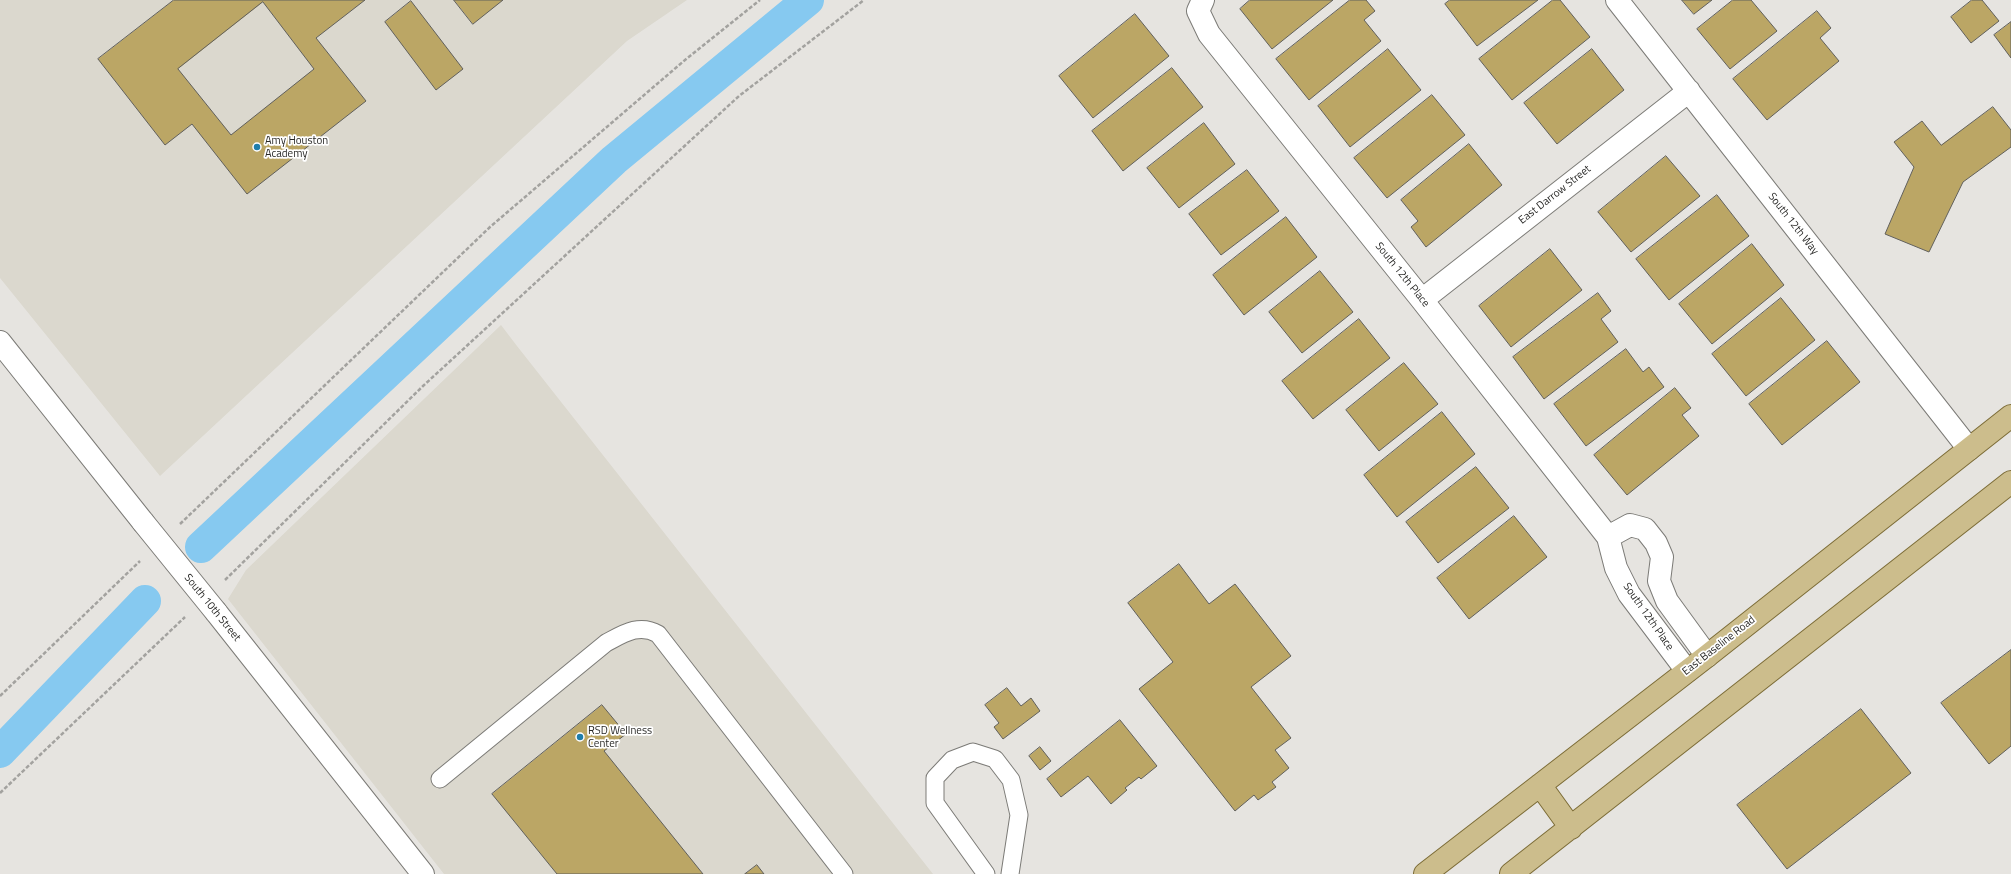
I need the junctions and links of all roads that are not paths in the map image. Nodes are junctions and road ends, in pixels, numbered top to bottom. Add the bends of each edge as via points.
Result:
1 (1617, 0) edge
2 (1201, 5) edge
3 (1689, 91) junction
4 (1422, 300) junction
5 (0, 342) edge
6 (2011, 416) edge
7 (1969, 449) junction
8 (2011, 482) edge
9 (1608, 537) junction
10 (1707, 656) junction
11 (1687, 671) junction
12 (440, 778) dead end
13 (1540, 785) junction
14 (1571, 828) junction
15 (423, 874) edge
16 (844, 874) edge
17 (986, 874) edge
18 (1010, 874) edge
19 (1425, 874) edge
20 (1511, 874) edge

1 - 3 street, South 12th Way
2 - 4 street, South 12th Place via 1209,34
3 - 4 street, East Darrow Street
3 - 7 street, South 12th Way
4 - 9 street, South 12th Place
5 - 15 street, South 10th Street, bridge
6 - 7 main road, East Baseline Road
7 - 10 main road, East Baseline Road
8 - 14 main road
9 - 10 street via 1630,525 1645,529 1656,543 1662,557 1660,581 1667,601
9 - 11 street, South 12th Place via 1616,568 1629,594
10 - 11 main road, East Baseline Road
11 - 13 main road, East Baseline Road
12 - 16 lane via 606,643 626,632 649,628 658,634
13 - 14 main road
13 - 19 main road, East Baseline Road
14 - 20 main road
17 - 18 lane via 935,803 935,778 952,760 973,752 995,759 1011,780 1019,815

